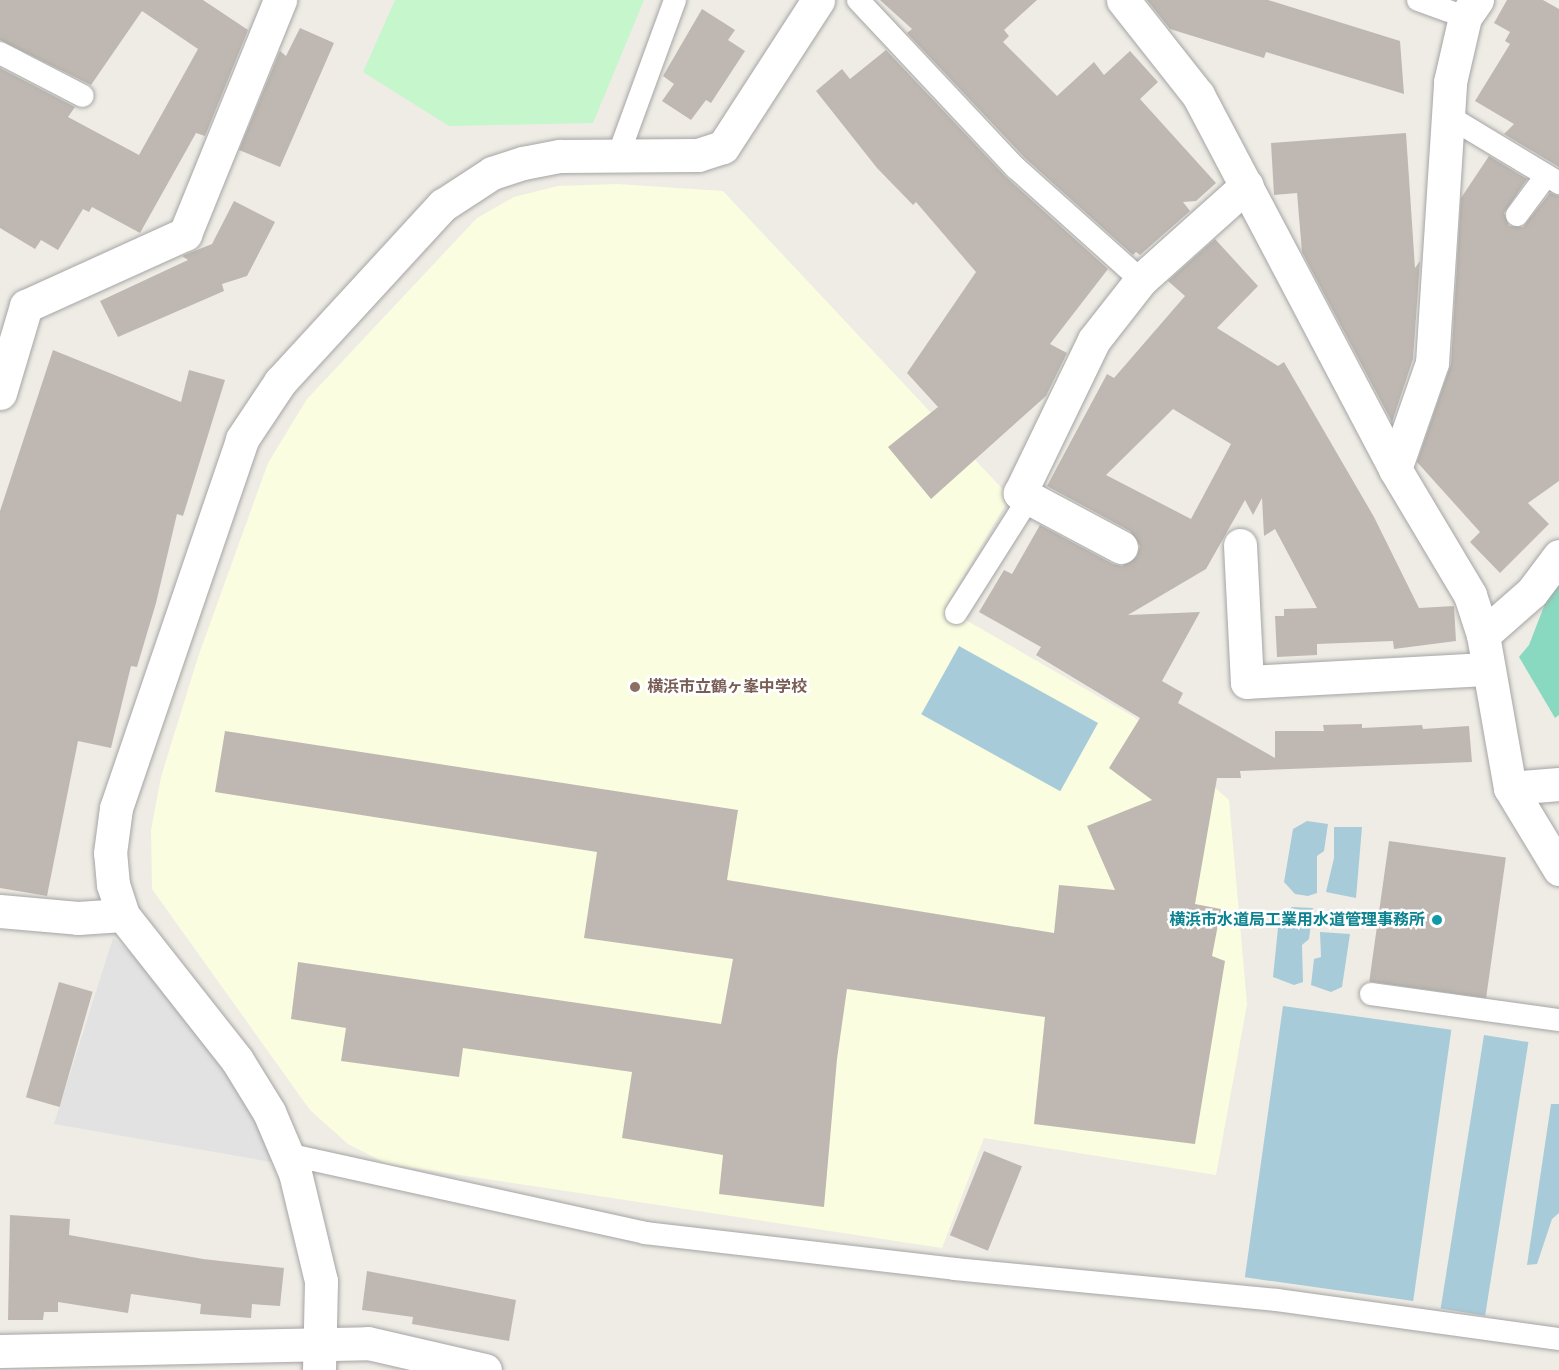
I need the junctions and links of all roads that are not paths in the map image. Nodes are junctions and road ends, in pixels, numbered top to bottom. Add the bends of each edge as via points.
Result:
1 (280, 0) edge
2 (675, 0) edge
3 (818, 0) edge
4 (858, 0) edge
5 (1123, 0) edge
6 (1418, 0) edge
7 (1471, 8) edge
8 (0, 53) edge
9 (83, 96) dead end
10 (1448, 116) junction
11 (618, 156) junction
12 (1553, 179) edge
13 (1247, 185) junction
14 (1517, 215) dead end
15 (1141, 280) junction
16 (0, 393) edge
17 (1395, 469) junction
18 (1029, 498) junction
19 (1240, 545) dead end
20 (1120, 547) dead end
21 (1559, 556) edge
22 (956, 613) dead end
23 (1483, 635) junction
24 (1488, 669) junction
25 (1559, 784) edge
26 (1510, 788) junction
27 (1559, 869) edge
28 (123, 915) junction
29 (6, 918) edge
30 (1371, 994) dead end
31 (1559, 1020) edge
32 (287, 1154) junction
33 (1559, 1339) edge
34 (0, 1351) edge
35 (320, 1356) edge
36 (485, 1370) edge

1 - 16 street via 185,234 26,306
2 - 11 lane
3 - 11 street via 723,147 698,155
4 - 15 lane via 1016,168
5 - 13 street via 1198,95
6 - 7 lane
7 - 10 street via 1450,82
8 - 9 lane
10 - 12 lane
10 - 17 street via 1432,363
11 - 28 street via 560,156 523,163 492,173 443,205 280,382 242,439 116,808 110,854 113,885
12 - 14 lane
13 - 15 street
13 - 17 street
15 - 18 street via 1094,339 1068,388 1020,492
17 - 23 street via 1470,594
18 - 20 street
18 - 22 lane
19 - 24 street via 1247,682
21 - 23 street via 1532,592
23 - 24 street
24 - 26 street
25 - 26 street
26 - 27 street
28 - 29 street
28 - 32 street via 237,1060 269,1112
30 - 31 lane
32 - 33 lane via 645,1233 955,1269 1277,1300
32 - 35 street via 309,1219 321,1281
34 - 35 street
35 - 36 street via 368,1343

